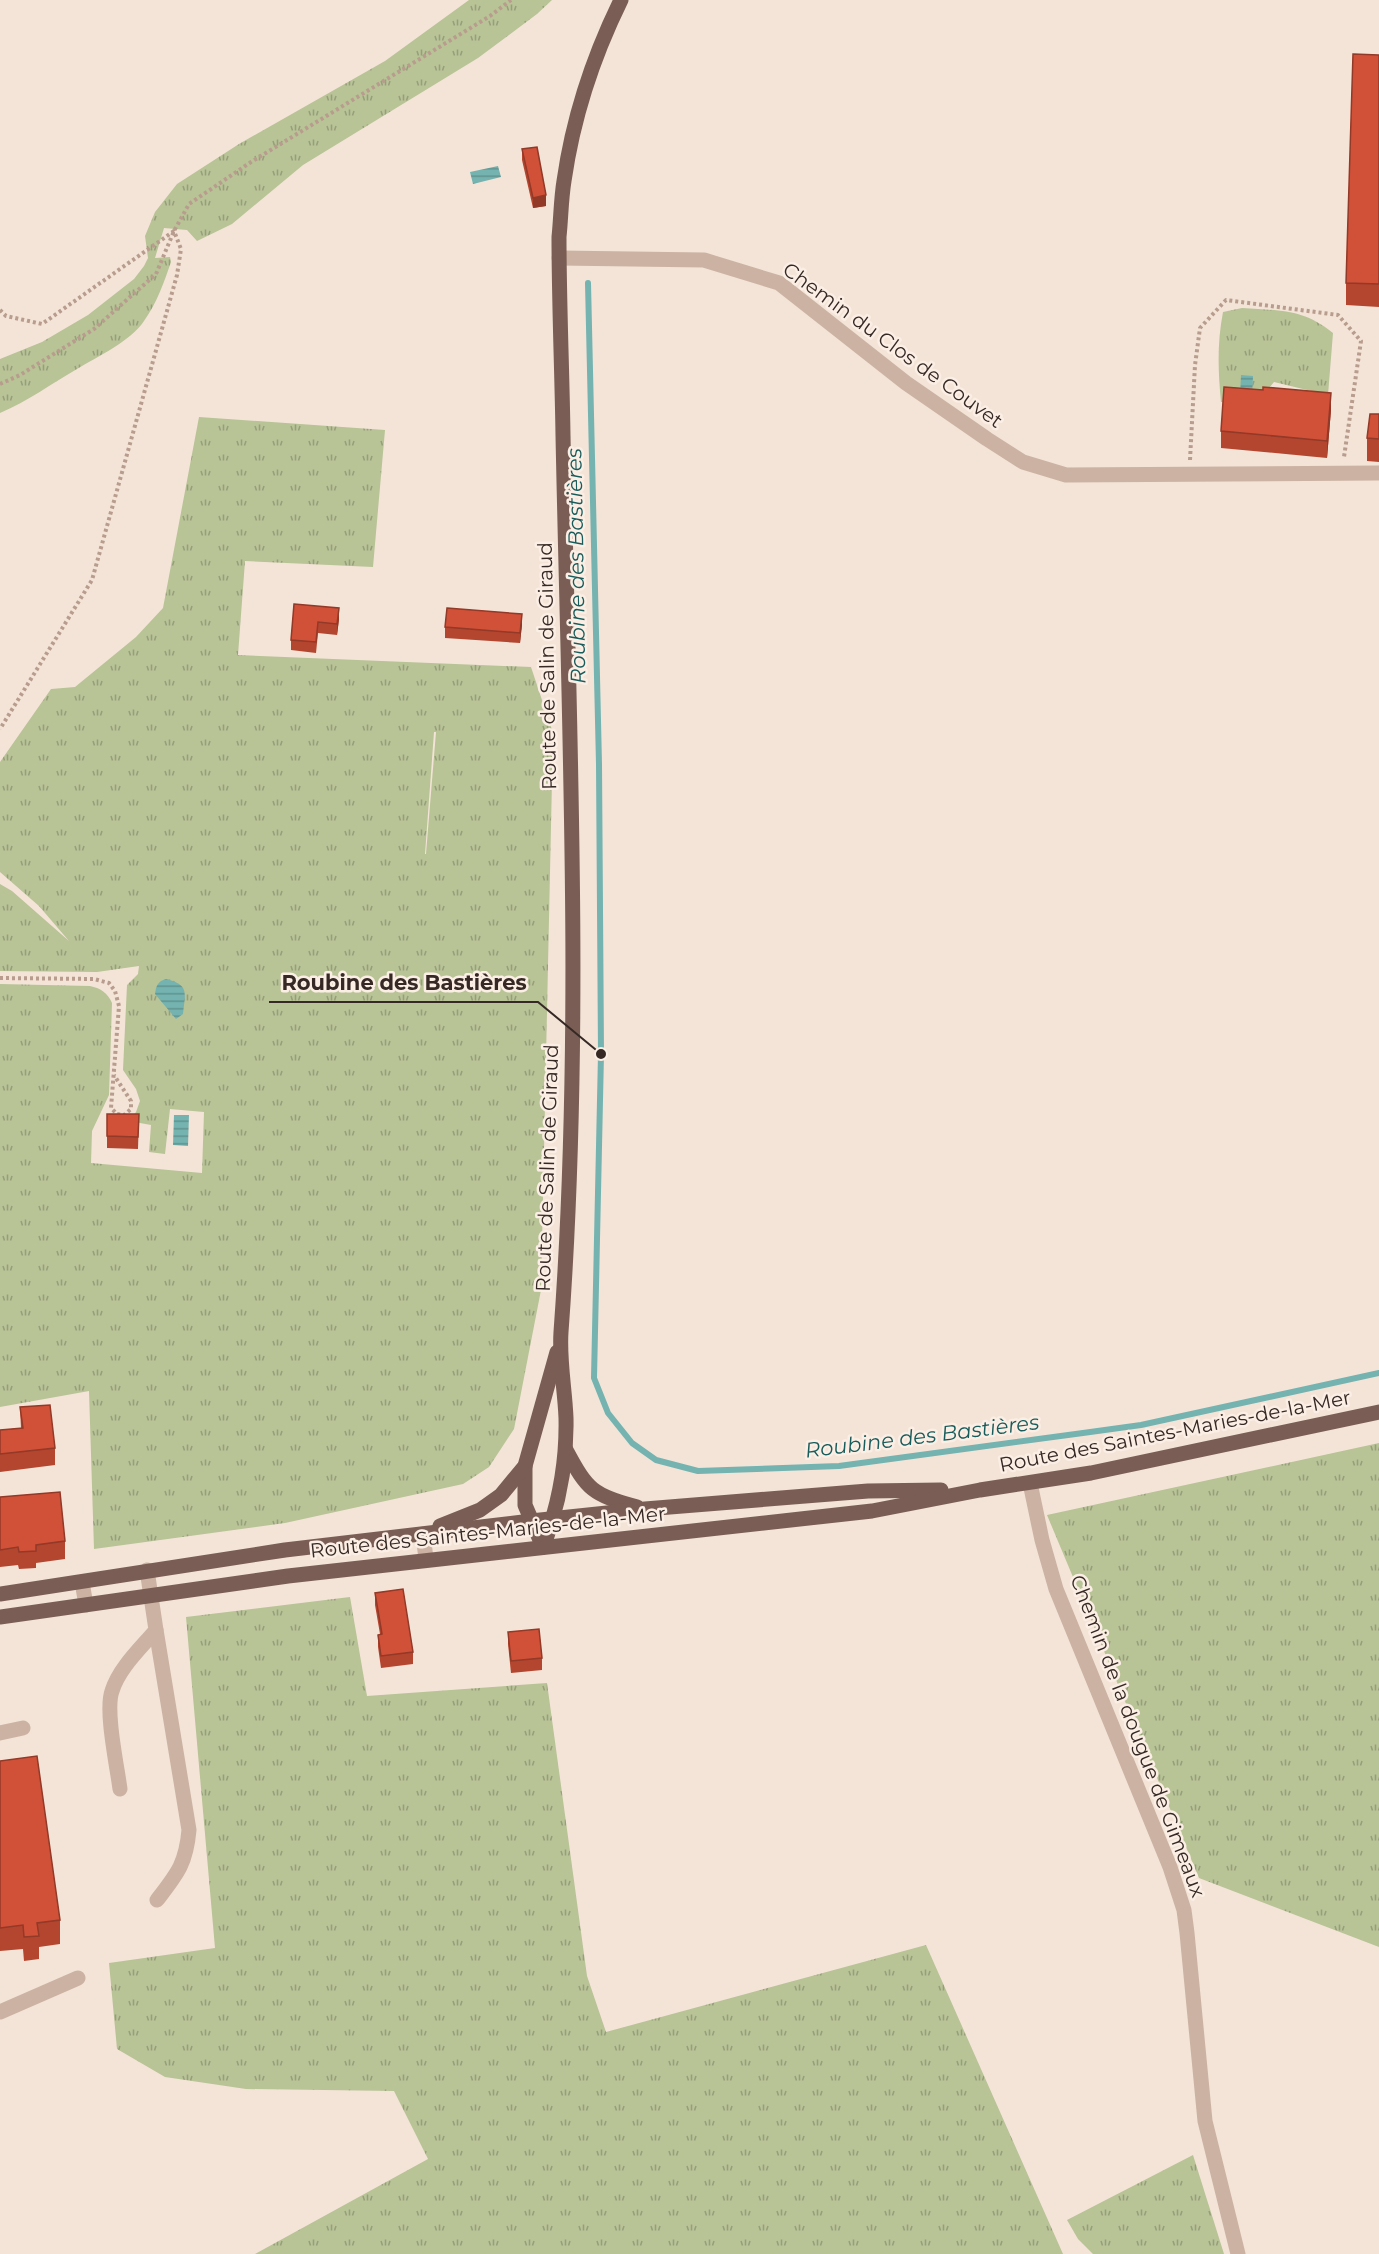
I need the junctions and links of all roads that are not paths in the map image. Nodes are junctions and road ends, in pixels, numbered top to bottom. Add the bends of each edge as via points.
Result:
1 (621, 0) edge
2 (559, 258) junction
3 (1379, 473) edge
4 (560, 1340) junction
5 (1379, 1412) edge
6 (565, 1449) junction
7 (525, 1466) junction
8 (1030, 1483) junction
9 (980, 1490) junction
10 (645, 1509) junction
11 (554, 1519) junction
12 (531, 1521) junction
13 (423, 1534) junction
14 (543, 1547) junction
15 (426, 1559) junction
16 (147, 1570) junction
17 (82, 1581) junction
18 (0, 1594) edge
19 (151, 1595) junction
20 (86, 1605) junction
21 (0, 1617) edge
22 (156, 1630) junction
23 (23, 1728) dead end
24 (0, 1733) edge
25 (120, 1789) dead end
26 (157, 1900) dead end
27 (78, 1978) dead end
28 (0, 2012) edge
29 (1238, 2254) edge

1 - 2 main road, Route de Salin de Giraud via 589,75 574,126 563,182
2 - 3 street, Chemin du Clos de Couvet via 704,260 779,283 906,383 1023,462 1066,475
2 - 4 main road, Route de Salin de Giraud via 574,986 568,1230
4 - 6 main road, Route de Salin de Giraud
4 - 7 main road, Route de Salin de Giraud
5 - 8 main road, Route des Saintes-Maries-de-la-Mer
6 - 10 main road via 594,1492
6 - 11 main road, Route de Salin de Giraud
7 - 12 main road, Route de Salin de Giraud via 523,1494
7 - 13 main road, Route de Salin de Giraud via 501,1495 480,1510
8 - 9 main road, Route des Saintes-Maries-de-la-Mer
8 - 29 street, Chemin de la dougue de Gimeaux via 1056,1589 1170,1866 1184,1910 1205,2121
9 - 10 main road, Route des Saintes-Maries-de-la-Mer via 868,1491
9 - 14 main road, Route des Saintes-Maries-de-la-Mer via 872,1511
10 - 11 main road, Route des Saintes-Maries-de-la-Mer
11 - 12 main road, Route des Saintes-Maries-de-la-Mer
11 - 14 main road, Route de Salin de Giraud
12 - 13 main road, Route des Saintes-Maries-de-la-Mer
12 - 14 main road, Route de Salin de Giraud
13 - 15 street
13 - 16 main road, Route des Saintes-Maries-de-la-Mer
14 - 15 main road, Route des Saintes-Maries-de-la-Mer
15 - 19 main road, Route des Saintes-Maries-de-la-Mer
16 - 17 main road, Route des Saintes-Maries-de-la-Mer
16 - 19 street
17 - 18 main road, Route des Saintes-Maries-de-la-Mer
17 - 20 street
19 - 20 main road, Route des Saintes-Maries-de-la-Mer
19 - 22 street
20 - 21 main road, Route des Saintes-Maries-de-la-Mer
22 - 25 street via 118,1677 111,1692
22 - 26 street via 189,1830 187,1853 178,1873
23 - 24 street
27 - 28 street

